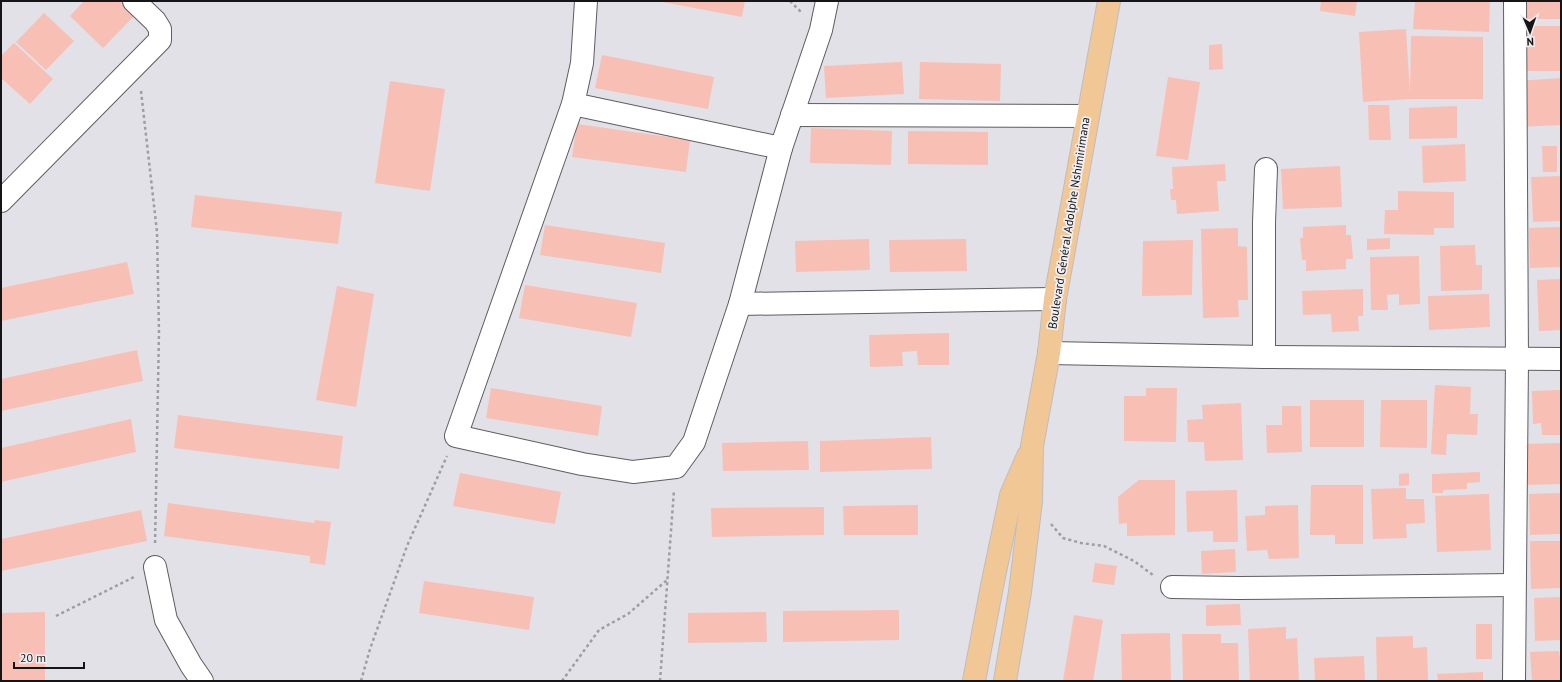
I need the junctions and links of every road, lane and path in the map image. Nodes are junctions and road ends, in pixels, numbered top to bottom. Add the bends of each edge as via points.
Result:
1 (134, 1) edge
2 (586, 1) edge
3 (827, 1) edge
4 (1109, 1) edge
5 (1515, 1) edge
6 (138, 62) junction
7 (573, 104) junction
8 (792, 115) junction
9 (1087, 116) junction
10 (780, 148) junction
11 (1266, 169) dead end
12 (1, 201) edge
13 (1055, 300) junction
14 (740, 304) junction
15 (1049, 353) junction
16 (1264, 357) junction
17 (1561, 359) edge
18 (1517, 360) junction
19 (456, 436) junction
20 (1032, 446) junction
21 (676, 467) junction
22 (1031, 501) junction
23 (155, 567) junction
24 (667, 579) junction
25 (1514, 585) junction
26 (1172, 587) joint
27 (56, 616) dead end
28 (202, 681) edge
29 (361, 681) edge
30 (562, 681) edge
31 (660, 681) edge
32 (974, 681) edge
33 (1005, 681) edge
34 (1514, 681) edge

1 - 6 street via 160,29 160,40
2 - 7 street via 582,63
3 - 8 street via 821,30
4 - 9 main road, Boulevard Général Adolphe Nshimirimana
5 - 18 street
6 - 12 street
6 - 23 path via 157,232 159,332
7 - 10 street
7 - 19 street
8 - 9 street
8 - 10 street
9 - 13 main road, Boulevard Général Adolphe Nshimirimana
10 - 14 street
11 - 16 street
13 - 14 street
13 - 15 main road, Boulevard Général Adolphe Nshimirimana
14 - 21 street via 694,442
15 - 16 street
15 - 20 main road, Boulevard Général Adolphe Nshimirimana
16 - 18 street
17 - 18 street
18 - 25 street
19 - 21 street via 582,464 633,472
19 - 29 path via 407,546
20 - 22 main road, Boulevard Général Adolphe Nshimirimana
20 - 32 main road, Boulevard Général Adolphe Nshimirimana via 1011,495
21 - 24 path
22 - 26 path via 1063,538 1104,546 1134,561
22 - 33 main road, Boulevard Général Adolphe Nshimirimana via 1020,592
23 - 27 path
23 - 28 street via 166,620
24 - 30 path via 628,614 599,630
24 - 31 path
25 - 26 street
25 - 34 street

